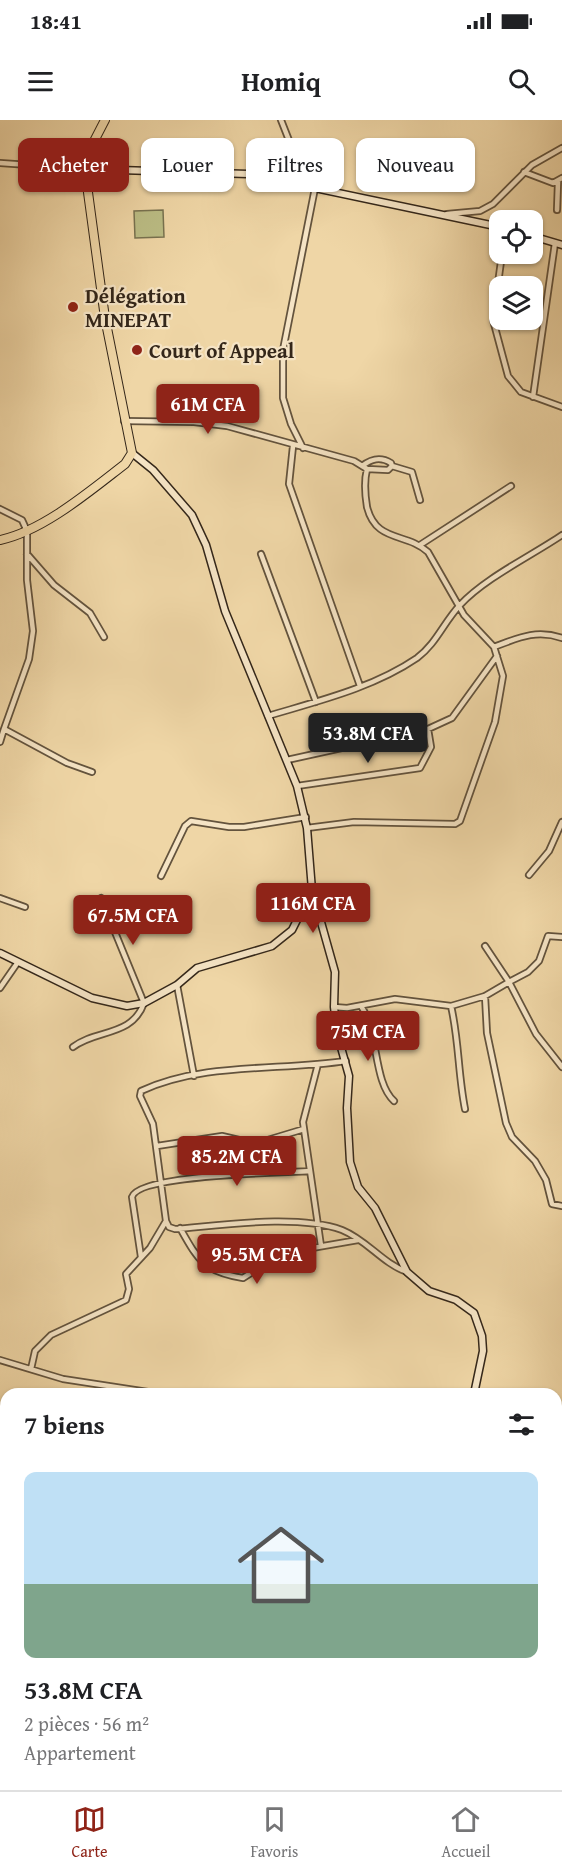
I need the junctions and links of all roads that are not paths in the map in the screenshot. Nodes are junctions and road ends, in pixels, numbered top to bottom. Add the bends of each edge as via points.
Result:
1 (280, 120) edge
2 (102, 121) edge
3 (95, 138) edge
4 (288, 138) edge
5 (562, 148) edge
6 (0, 163) edge
7 (18, 164) edge
8 (129, 170) edge
9 (524, 172) junction
10 (246, 174) edge
11 (560, 180) edge
12 (88, 192) edge
13 (314, 192) edge
14 (335, 192) edge
15 (557, 210) dead end
16 (447, 214) junction
17 (489, 224) edge
18 (543, 239) edge
19 (559, 244) edge
20 (501, 264) edge
21 (533, 397) junction
22 (562, 406) edge
23 (124, 421) junction
24 (293, 446) junction
25 (303, 448) junction
26 (132, 453) junction
27 (392, 466) junction
28 (364, 467) junction
29 (511, 486) dead end
30 (420, 500) dead end
31 (0, 509) edge
32 (27, 531) junction
33 (562, 535) edge
34 (0, 540) edge
35 (420, 545) junction
36 (27, 554) junction
37 (261, 554) dead end
38 (460, 605) junction
39 (104, 637) dead end
40 (562, 638) edge
41 (494, 647) junction
42 (497, 656) junction
43 (360, 686) junction
44 (316, 702) junction
45 (268, 716) junction
46 (4, 729) junction
47 (428, 729) junction
48 (0, 739) edge
49 (287, 760) junction
50 (92, 772) dead end
51 (297, 786) junction
52 (306, 817) junction
53 (562, 822) edge
54 (307, 828) junction
55 (529, 875) dead end
56 (161, 876) dead end
57 (312, 890) junction
58 (0, 898) edge
59 (101, 898) dead end
60 (25, 907) dead end
61 (562, 937) edge
62 (485, 946) dead end
63 (0, 953) edge
64 (18, 962) junction
65 (508, 982) junction
66 (177, 985) junction
67 (0, 988) edge
68 (485, 996) junction
69 (144, 1003) junction
70 (361, 1006) junction
71 (451, 1006) junction
72 (334, 1007) junction
73 (73, 1047) dead end
74 (346, 1061) junction
75 (318, 1064) junction
76 (562, 1067) edge
77 (194, 1076) junction
78 (394, 1101) dead end
79 (465, 1109) dead end
80 (304, 1129) junction
81 (157, 1146) junction
82 (310, 1171) junction
83 (162, 1180) junction
84 (562, 1206) edge
85 (166, 1221) junction
86 (316, 1222) junction
87 (180, 1228) junction
88 (360, 1240) junction
89 (321, 1246) junction
90 (141, 1257) junction
91 (408, 1272) junction
92 (0, 1360) edge
93 (31, 1369) junction
94 (122, 1388) edge
95 (475, 1388) edge

1 - 4 street
2 - 3 highway
5 - 9 street
6 - 7 street
8 - 10 street
9 - 11 street
9 - 16 street via 493,204 480,211
11 - 15 street
12 - 23 highway
13 - 25 street via 283,350 283,398
14 - 16 street
16 - 17 street
18 - 19 street
19 - 21 street
20 - 21 street via 493,320 513,385
21 - 22 street
23 - 24 street via 227,426
23 - 26 highway
24 - 25 street
24 - 43 street via 289,484
25 - 28 street
26 - 32 highway via 125,464 102,482
26 - 45 street via 153,470 192,515
27 - 28 street via 388,471
27 - 28 street via 374,459
27 - 30 street via 412,472
28 - 35 street via 366,502 375,526
29 - 35 street
31 - 32 street via 22,520
32 - 34 highway
32 - 36 street
33 - 38 street
35 - 38 street
36 - 39 street via 60,590 90,613
36 - 46 street via 32,647
37 - 44 street
38 - 41 street via 464,615
38 - 43 street via 420,656
40 - 41 street via 529,634
41 - 42 street
42 - 47 street via 452,718
42 - 54 street via 503,682 495,722 460,821 354,822
43 - 44 street
44 - 45 street
45 - 49 street
46 - 48 street
46 - 50 street via 67,764
47 - 49 street
47 - 51 street via 431,747 420,768
49 - 51 street
51 - 52 street
52 - 54 street
52 - 56 street via 244,827 191,821
53 - 55 street via 549,850
54 - 57 street
57 - 66 street via 292,930 272,946 197,968
57 - 72 street via 335,972
58 - 60 street
59 - 69 street
61 - 65 street via 548,936 539,961
62 - 65 street
63 - 64 street
64 - 67 street
64 - 69 street via 92,998 127,1006
65 - 68 street
65 - 76 street via 536,1034
66 - 69 street
66 - 77 street
68 - 71 street
68 - 84 street via 487,1033 509,1132 535,1161 546,1180 552,1204
69 - 73 street via 123,1029 82,1040
70 - 71 street via 395,999
70 - 72 street
70 - 78 street via 372,1025 387,1093
71 - 79 street via 459,1041 458,1070
72 - 74 street
74 - 75 street
74 - 91 street via 348,1140 354,1178 375,1208
75 - 77 street
75 - 80 street
77 - 81 street via 164,1081 140,1092
80 - 81 street via 252,1143 222,1136
80 - 82 street
81 - 83 street
82 - 83 street
82 - 86 street
83 - 85 street
83 - 90 street via 133,1192
85 - 87 street via 169,1227
85 - 90 street
86 - 87 street
86 - 88 street
86 - 89 street
87 - 89 street via 206,1266 243,1278 283,1253
88 - 89 street
88 - 91 street via 389,1265
90 - 93 street via 126,1274 126,1300 51,1335 35,1351
91 - 95 street via 429,1292 456,1300 474,1313 483,1351
92 - 93 street
93 - 94 street via 63,1379

